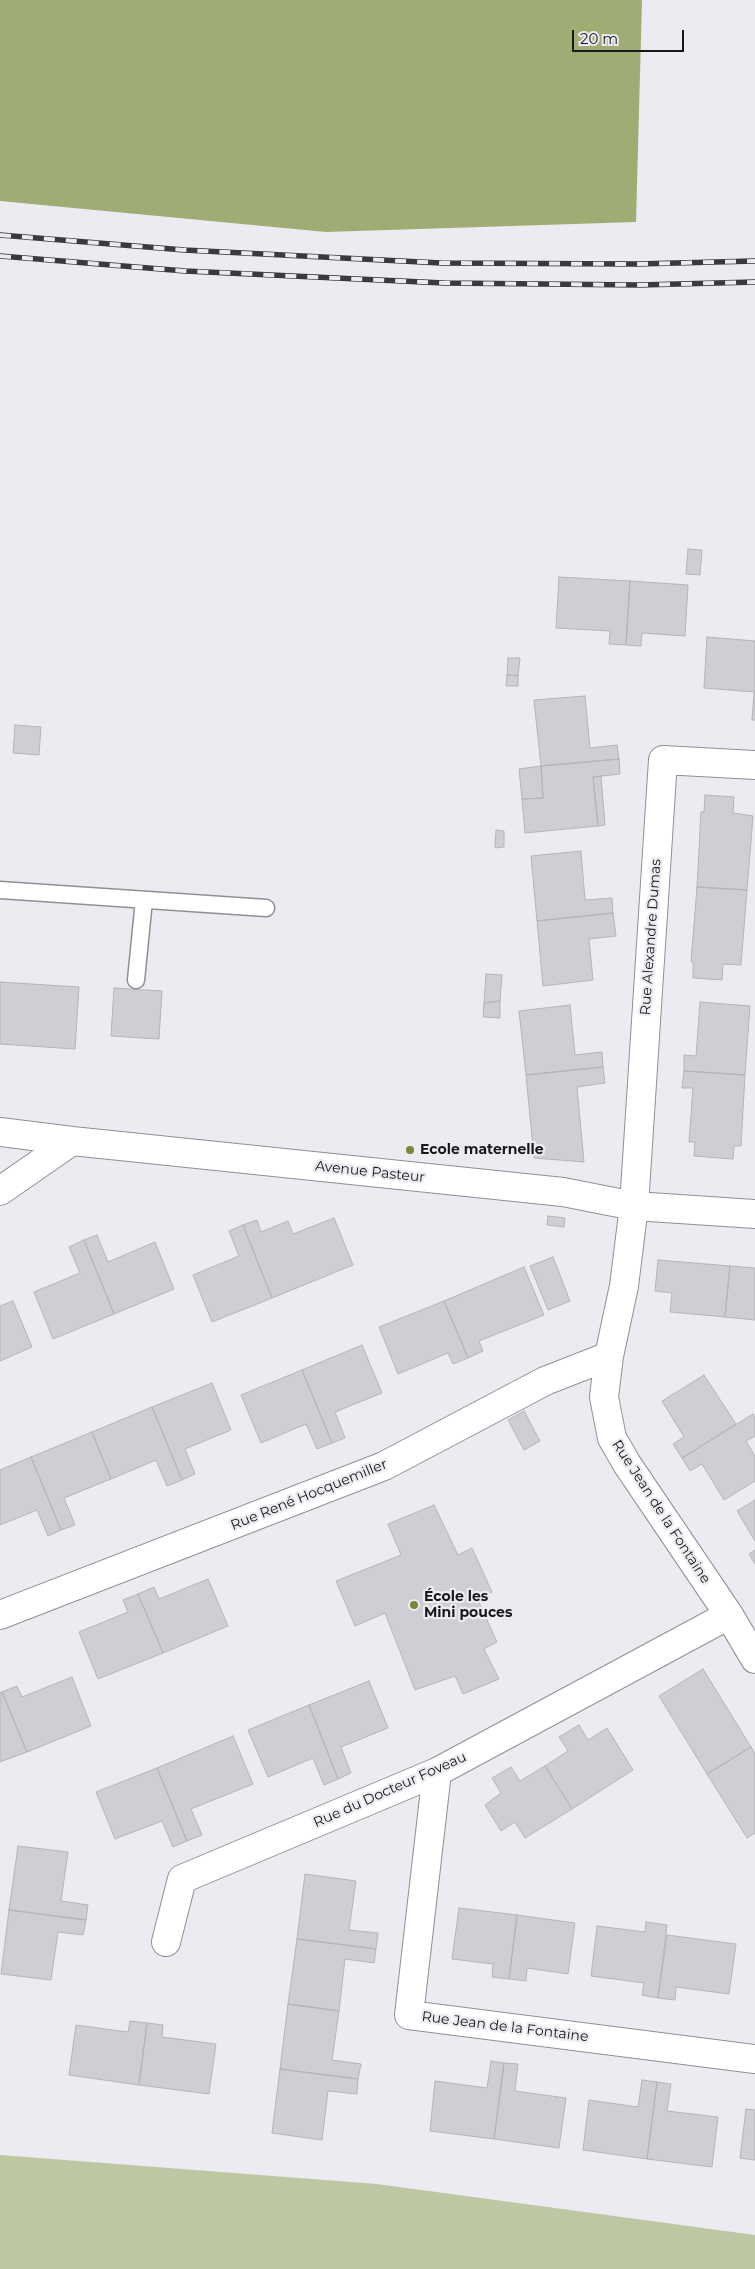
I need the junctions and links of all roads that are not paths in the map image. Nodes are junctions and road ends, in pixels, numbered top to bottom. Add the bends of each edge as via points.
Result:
1 (755, 765) edge
2 (0, 890) edge
3 (144, 900) junction
4 (266, 908) dead end
5 (136, 980) dead end
6 (0, 1132) edge
7 (72, 1141) junction
8 (0, 1191) edge
9 (634, 1206) junction
10 (755, 1214) edge
11 (609, 1356) junction
12 (0, 1615) edge
13 (729, 1615) junction
14 (755, 1659) edge
15 (437, 1772) junction
16 (166, 1942) dead end
17 (755, 2059) edge

1 - 9 street, Rue Alexandre Dumas via 662,760
2 - 3 lane
3 - 4 lane
3 - 5 lane
6 - 7 street, Avenue Pasteur
7 - 8 street
7 - 9 street, Avenue Pasteur via 563,1192
9 - 10 street, Avenue Pasteur
9 - 11 street, Rue Jean de la Fontaine via 624,1286
11 - 12 street, Rue René Hocquemiller via 545,1381 384,1466
11 - 13 street, Rue Jean de la Fontaine via 604,1397 612,1438
13 - 14 street, Rue Jean de la Fontaine
13 - 15 street, Rue du Docteur Foveau
15 - 16 street, Rue du Docteur Foveau via 182,1878
15 - 17 street, Rue Jean de la Fontaine via 409,2015

